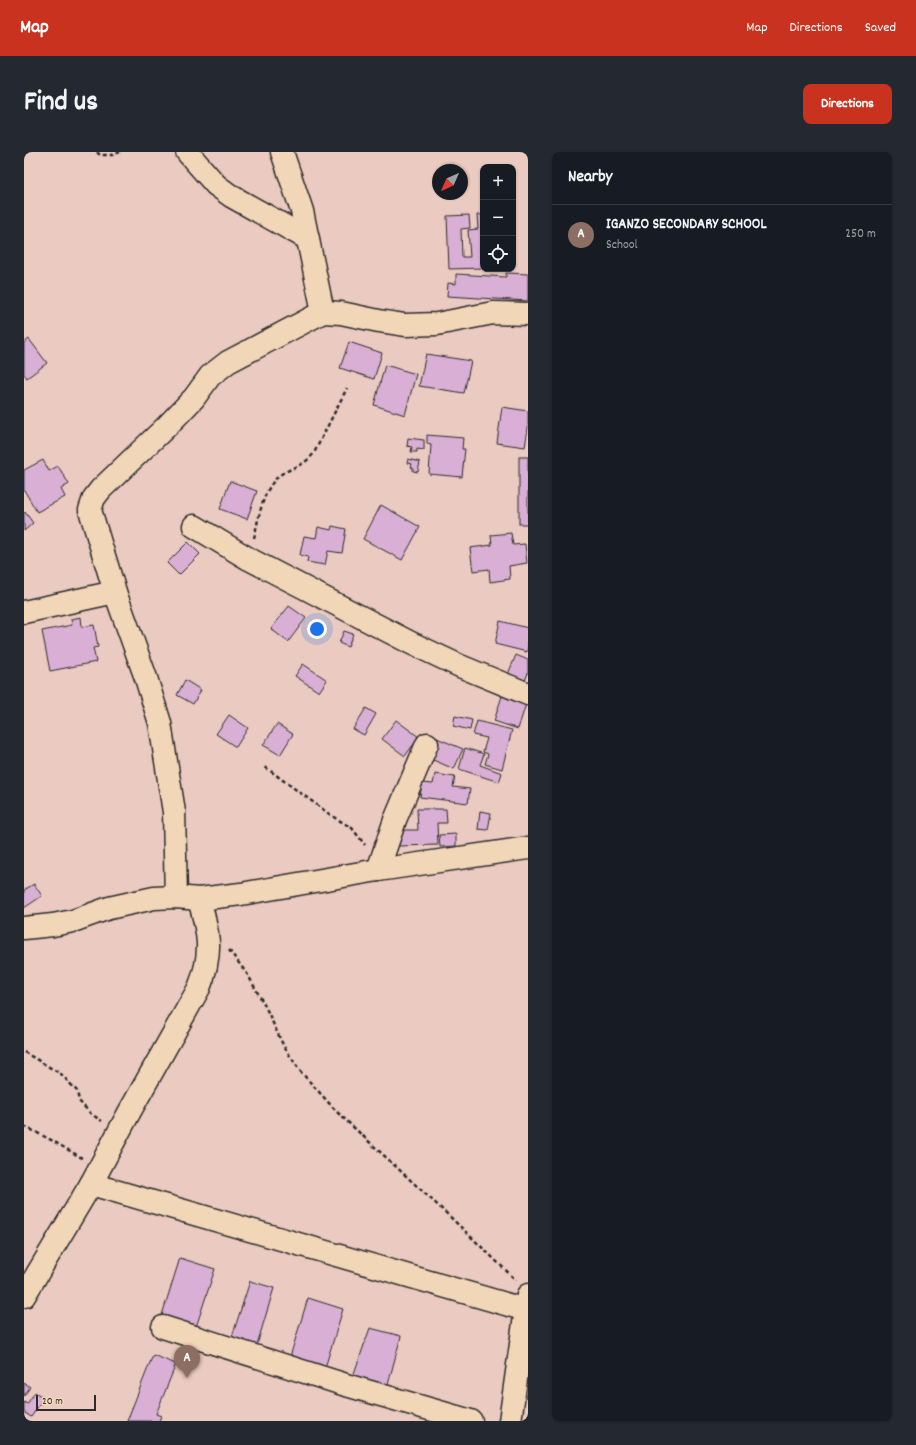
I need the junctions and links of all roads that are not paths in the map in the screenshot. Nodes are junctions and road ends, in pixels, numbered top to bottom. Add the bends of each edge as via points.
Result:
1 (187, 152) edge
2 (282, 152) edge
3 (308, 239) junction
4 (323, 312) junction
5 (528, 314) edge
6 (194, 526) dead end
7 (115, 592) junction
8 (24, 612) edge
9 (528, 694) edge
10 (427, 744) dead end
11 (528, 848) edge
12 (379, 866) junction
13 (176, 897) junction
14 (199, 899) junction
15 (24, 928) edge
16 (95, 1176) junction
17 (524, 1295) edge
18 (24, 1296) edge
19 (163, 1327) dead end
20 (516, 1417) edge
21 (471, 1421) edge

1 - 3 street via 216,185 231,196
2 - 3 street via 302,211
3 - 4 street
4 - 5 street via 405,325 437,324 493,313
4 - 7 street via 228,362 210,376 168,426 100,489 90,510
6 - 9 street via 249,560 411,643
7 - 8 street
7 - 13 street via 160,723 174,812
10 - 12 street
11 - 12 street
12 - 14 street via 241,894
13 - 14 street
13 - 15 street via 137,901 73,921
14 - 16 street via 208,934 208,959 204,975
16 - 17 street
16 - 18 street
17 - 20 street
19 - 21 street via 346,1385

